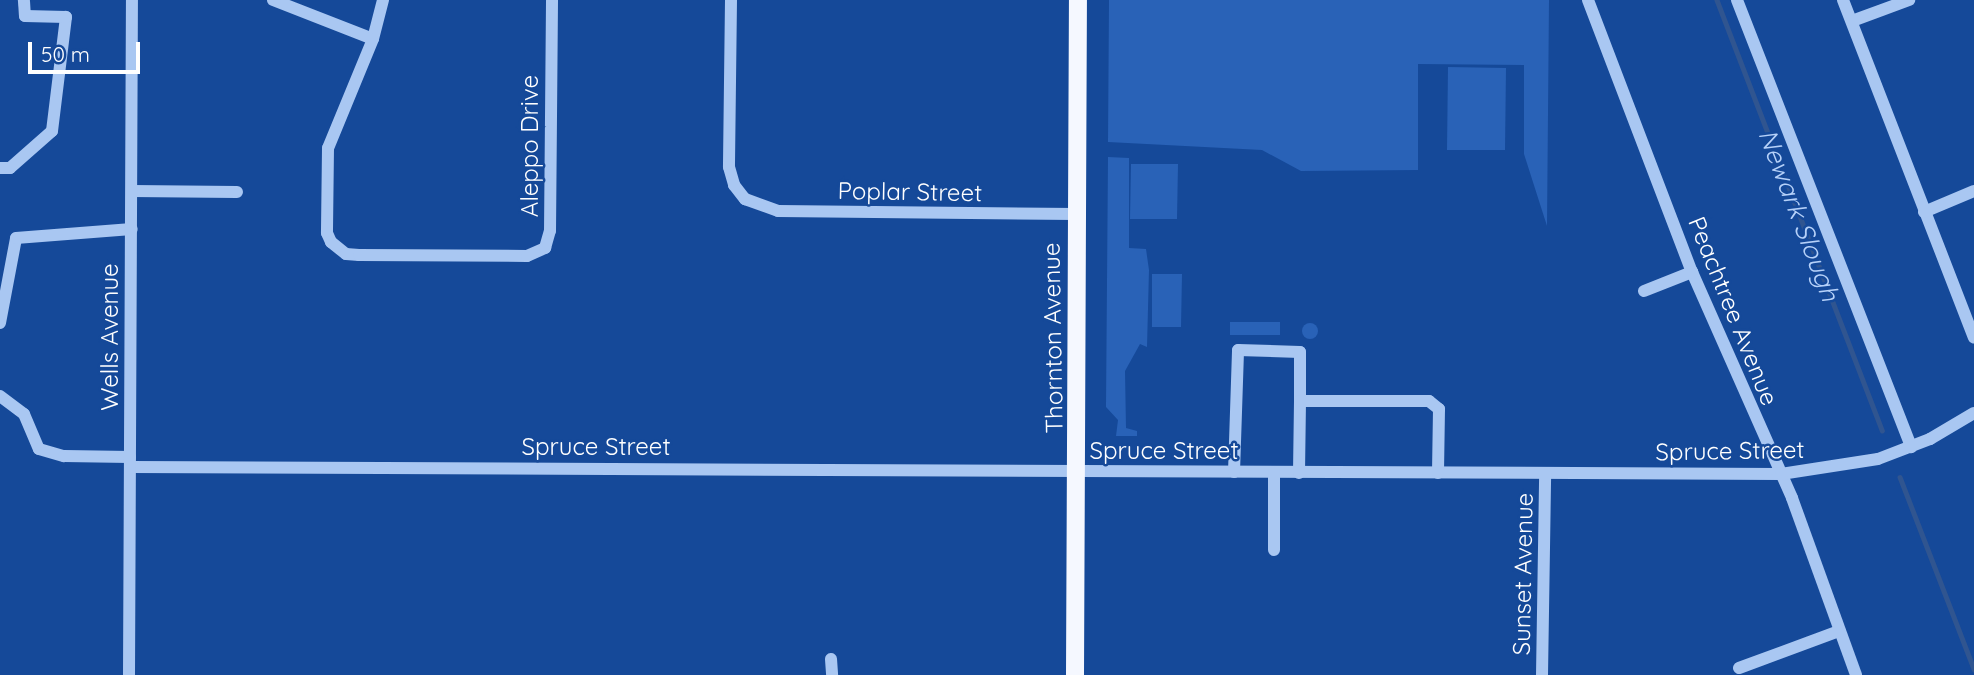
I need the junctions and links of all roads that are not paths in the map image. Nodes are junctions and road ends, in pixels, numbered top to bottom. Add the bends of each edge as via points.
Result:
1 (24, 0) edge
2 (132, 0) edge
3 (273, 0) edge
4 (383, 0) edge
5 (552, 0) edge
6 (731, 0) edge
7 (1077, 0) edge
8 (1588, 0) edge
9 (1737, 0) edge
10 (1843, 0) edge
11 (1909, 0) edge
12 (1852, 22) junction
13 (373, 39) junction
14 (0, 168) edge
15 (132, 191) junction
16 (1974, 191) edge
17 (237, 192) dead end
18 (1924, 212) junction
19 (1076, 214) junction
20 (132, 229) junction
21 (1692, 272) junction
22 (1644, 291) dead end
23 (0, 323) edge
24 (1974, 338) edge
25 (0, 396) edge
26 (1300, 401) junction
27 (1974, 413) edge
28 (1910, 447) junction
29 (130, 462) junction
30 (1078, 471) junction
31 (1234, 472) junction
32 (1274, 472) junction
33 (1299, 472) junction
34 (1438, 473) junction
35 (1545, 473) junction
36 (1782, 474) junction
37 (1274, 550) dead end
38 (1839, 631) junction
39 (831, 659) dead end
40 (1739, 668) dead end
41 (129, 675) edge
42 (832, 675) edge
43 (1075, 675) edge
44 (1542, 675) edge
45 (1856, 675) edge

1 - 14 street via 25,16 66,17 52,131 10,168
2 - 15 street, Wells Avenue
3 - 13 street
4 - 13 street
5 - 13 street, Aleppo Drive via 551,230 545,248 527,256 359,255 336,249 327,233 328,148
6 - 19 street, Poplar Street via 729,167 734,185 745,199 778,211
7 - 19 main road, Thornton Avenue
8 - 21 street, Peachtree Avenue
9 - 28 street
10 - 12 street
11 - 12 street
12 - 18 street
15 - 17 street
15 - 20 street, Wells Avenue
16 - 18 street
18 - 24 street
19 - 30 main road, Thornton Avenue
20 - 23 street via 16,238
20 - 29 street, Wells Avenue
21 - 22 street
21 - 36 street, Peachtree Avenue
25 - 29 street, Spruce Street via 24,414 38,449
26 - 31 street via 1300,352 1238,350
26 - 33 street
26 - 34 street via 1432,402 1439,409
27 - 28 street, Spruce Street
28 - 36 street, Spruce Street via 1834,469
29 - 30 street, Spruce Street
29 - 41 street, Wells Avenue
30 - 31 street, Spruce Street
30 - 43 main road, Thornton Avenue
31 - 32 street, Spruce Street
32 - 33 street, Spruce Street
32 - 37 street
33 - 34 street, Spruce Street
34 - 35 street, Spruce Street
35 - 36 street, Spruce Street
35 - 44 street, Sunset Avenue
36 - 38 street, Peachtree Avenue
38 - 40 street
38 - 45 street, Peachtree Avenue
39 - 42 street

